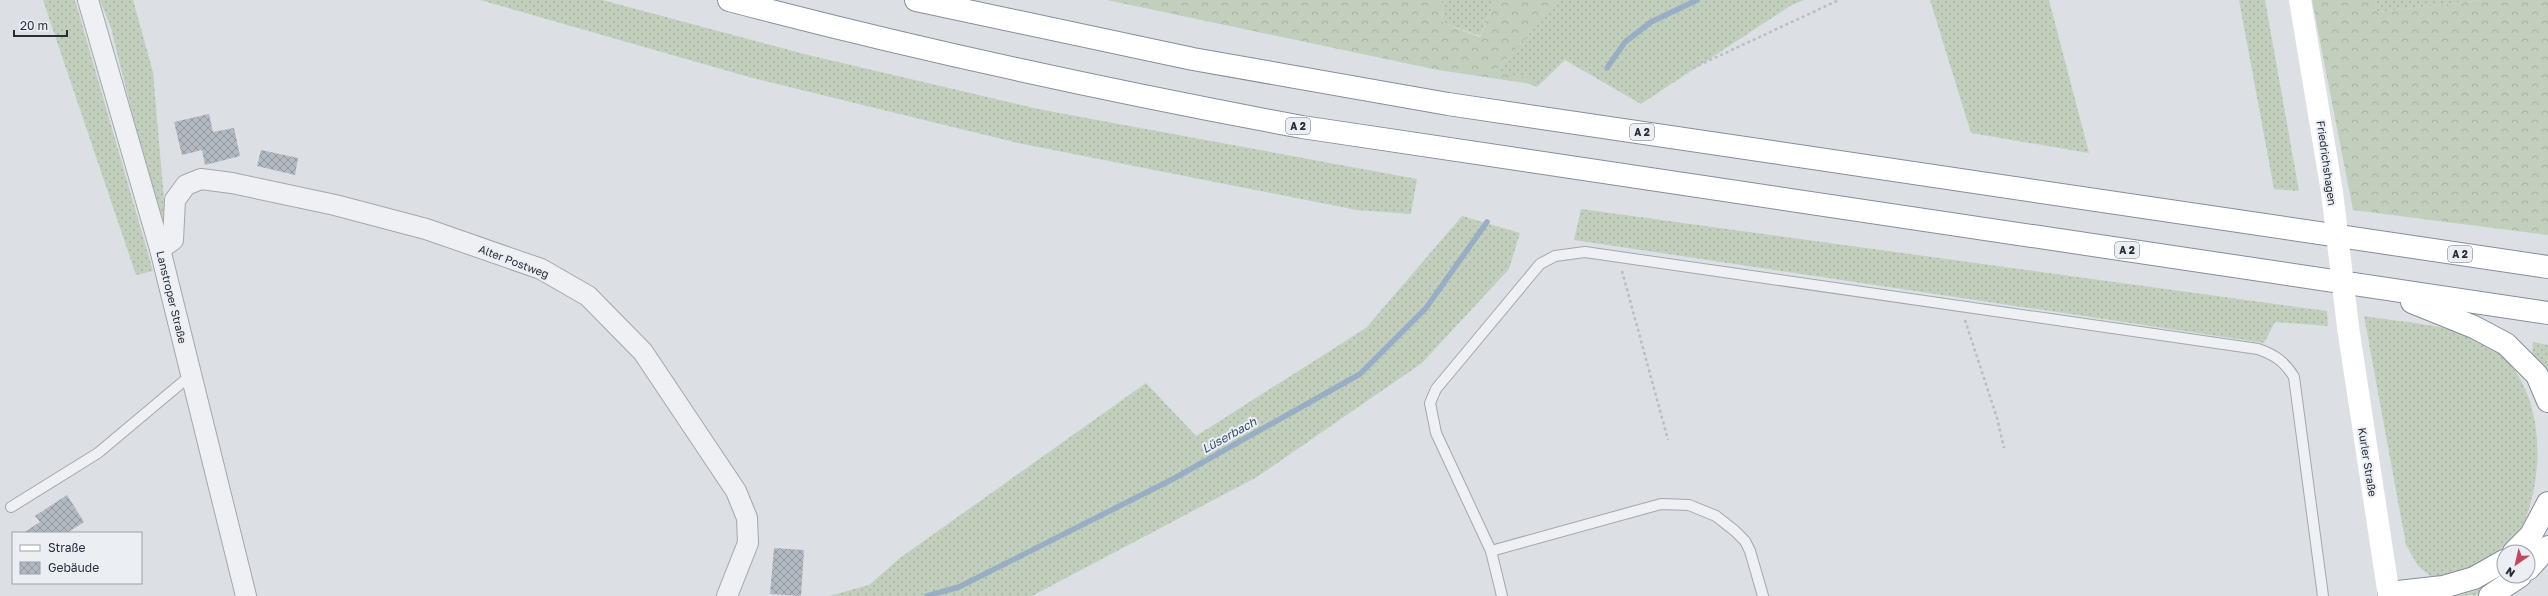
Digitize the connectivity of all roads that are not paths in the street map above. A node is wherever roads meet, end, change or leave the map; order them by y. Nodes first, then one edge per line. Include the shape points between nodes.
1 (88, 0) edge
2 (729, 0) edge
3 (916, 0) edge
4 (2300, 0) edge
5 (160, 249) junction
6 (2548, 266) edge
7 (2379, 288) junction
8 (2548, 313) edge
9 (2348, 327) joint
10 (191, 375) junction
11 (2548, 401) edge
12 (2548, 503) edge
13 (11, 507) dead end
14 (2522, 544) edge
15 (2548, 547) edge
16 (1491, 551) junction
17 (2536, 560) edge
18 (2496, 566) edge
19 (2508, 584) edge
20 (2389, 594) edge
21 (246, 596) edge
22 (727, 596) edge
23 (1502, 596) edge
24 (1763, 596) edge
25 (2323, 596) edge
26 (2490, 596) edge

1 - 5 street, Lanstroper Straße
2 - 7 main road, A 2 via 861,35 971,60 1302,127
3 - 6 main road, A 2 via 1193,59 1448,104
4 - 9 main road, Friedrichshagen, bridge via 2332,192
5 - 10 street, Lanstroper Straße
5 - 22 street, Alter Postweg via 173,240 175,200 186,185 201,179 335,205 426,229 541,269 588,296 643,352 736,491 747,518 748,543
7 - 8 main road, A 2
7 - 11 main road via 2474,327 2506,344 2537,375
9 - 20 main road, Kurler Straße
10 - 13 lane via 98,453
10 - 21 street, Lanstroper Straße
12 - 14 main road via 2531,535
15 - 17 main road
16 - 23 lane
16 - 24 lane via 1661,504 1689,505 1716,516 1746,541
16 - 25 lane via 1436,433 1430,403 1436,389 1540,264 1555,256 1585,252 2258,349 2275,355 2285,363 2294,377
18 - 20 main road via 2474,578 2443,587
19 - 26 main road

